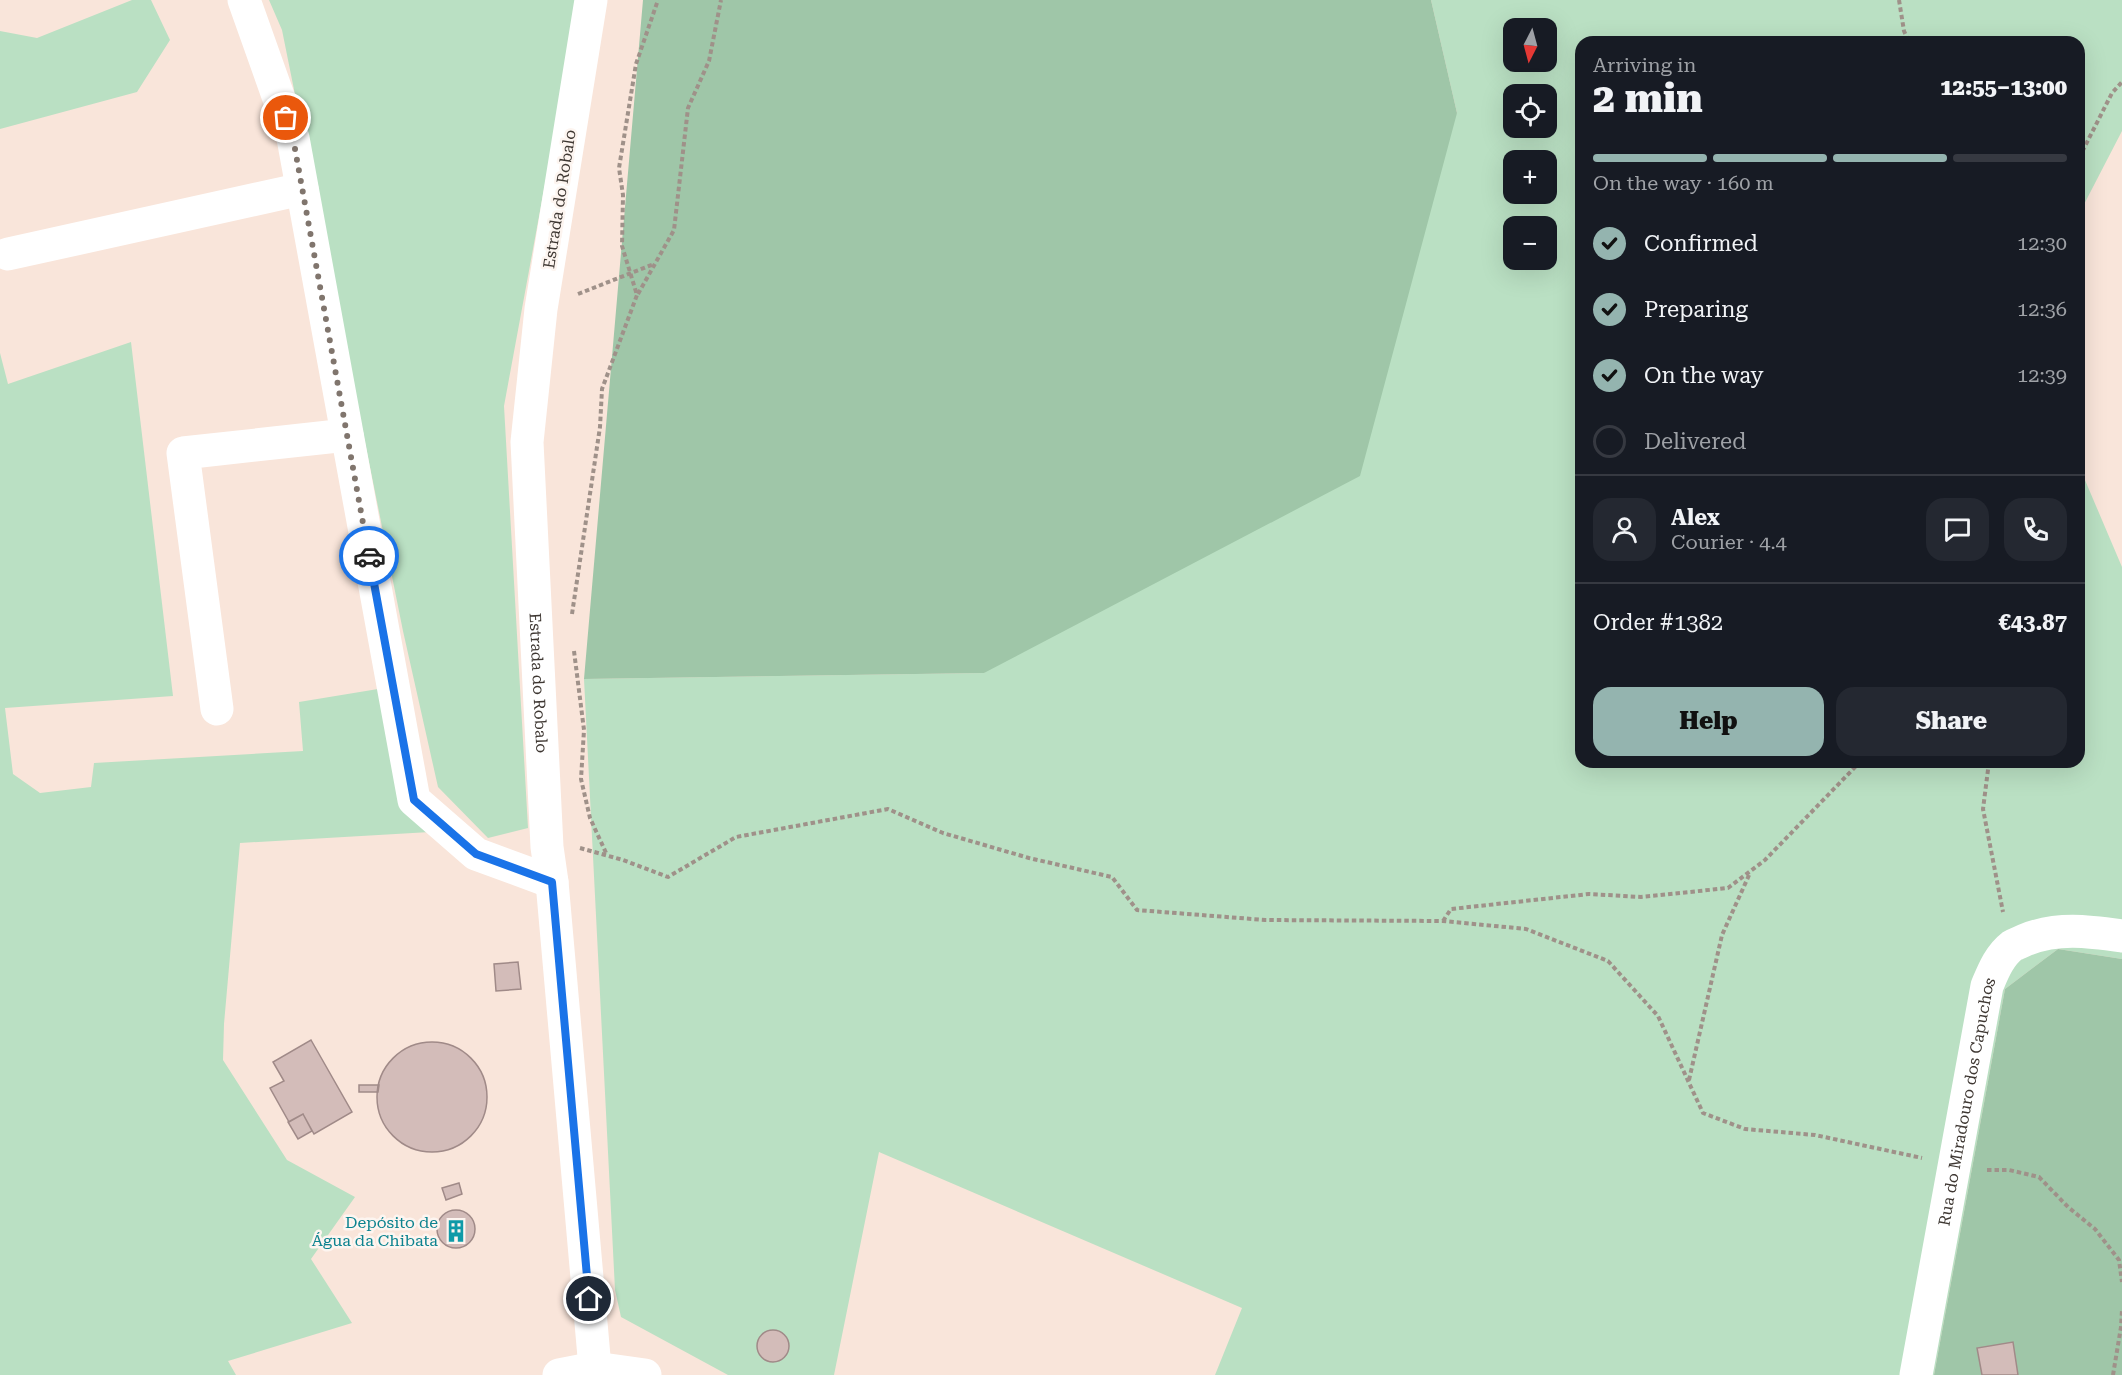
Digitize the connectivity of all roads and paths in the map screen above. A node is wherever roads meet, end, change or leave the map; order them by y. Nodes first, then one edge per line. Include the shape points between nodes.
1 (244, 0) edge
2 (591, 0) edge
3 (658, 0) edge
4 (721, 0) edge
5 (1899, 0) edge
6 (1906, 36) edge
7 (2122, 82) edge
8 (2085, 146) edge
9 (302, 189) junction
10 (8, 254) dead end
11 (655, 264) junction
12 (631, 273) junction
13 (637, 294) junction
14 (541, 309) junction
15 (347, 435) junction
16 (572, 616) dead end
17 (574, 649) dead end
18 (217, 709) dead end
19 (1854, 768) edge
20 (1988, 768) edge
21 (547, 847) junction
22 (607, 855) junction
23 (1750, 871) junction
24 (552, 882) junction
25 (1443, 921) junction
26 (2122, 936) edge
27 (2012, 946) junction
28 (1689, 1081) junction
29 (1968, 1169) junction
30 (2122, 1282) edge
31 (2122, 1310) edge
32 (596, 1368) junction
33 (559, 1375) edge
34 (645, 1375) edge
35 (1916, 1375) edge
36 (2113, 1375) edge

1 - 9 street via 293,138
2 - 14 street, Estrada do Robalo
3 - 12 path via 636,64 619,168 622,246
4 - 11 path via 708,61 688,108 674,230
5 - 6 path
7 - 8 path via 2112,93
9 - 10 street
9 - 15 street
11 - 12 path
11 - 13 path
12 - 13 path
12 - 14 path
13 - 16 path via 602,389
14 - 21 street, Estrada do Robalo via 526,442
15 - 18 street via 183,453
15 - 24 street via 414,800 476,854
17 - 22 path via 584,730 582,779 591,818
19 - 23 path
20 - 27 path via 1983,809
21 - 22 path via 584,848
21 - 24 street, Estrada do Robalo
22 - 25 path via 668,877 736,837 888,809 943,833 1112,877 1137,910 1266,920
23 - 25 path via 1728,888 1641,897 1589,894 1450,909
23 - 28 path via 1722,935
24 - 32 street, Estrada do Robalo
25 - 28 path via 1526,929 1608,961 1658,1016
26 - 27 street via 2057,930
27 - 29 street, Rua do Miradouro dos Capuchos via 1997,963 1987,986
28 - 29 path via 1703,1113 1745,1129 1815,1135
29 - 30 path via 2009,1170 2039,1177 2094,1229 2119,1260
29 - 35 street, Rua do Miradouro dos Capuchos
31 - 36 path
32 - 33 street
32 - 34 street

